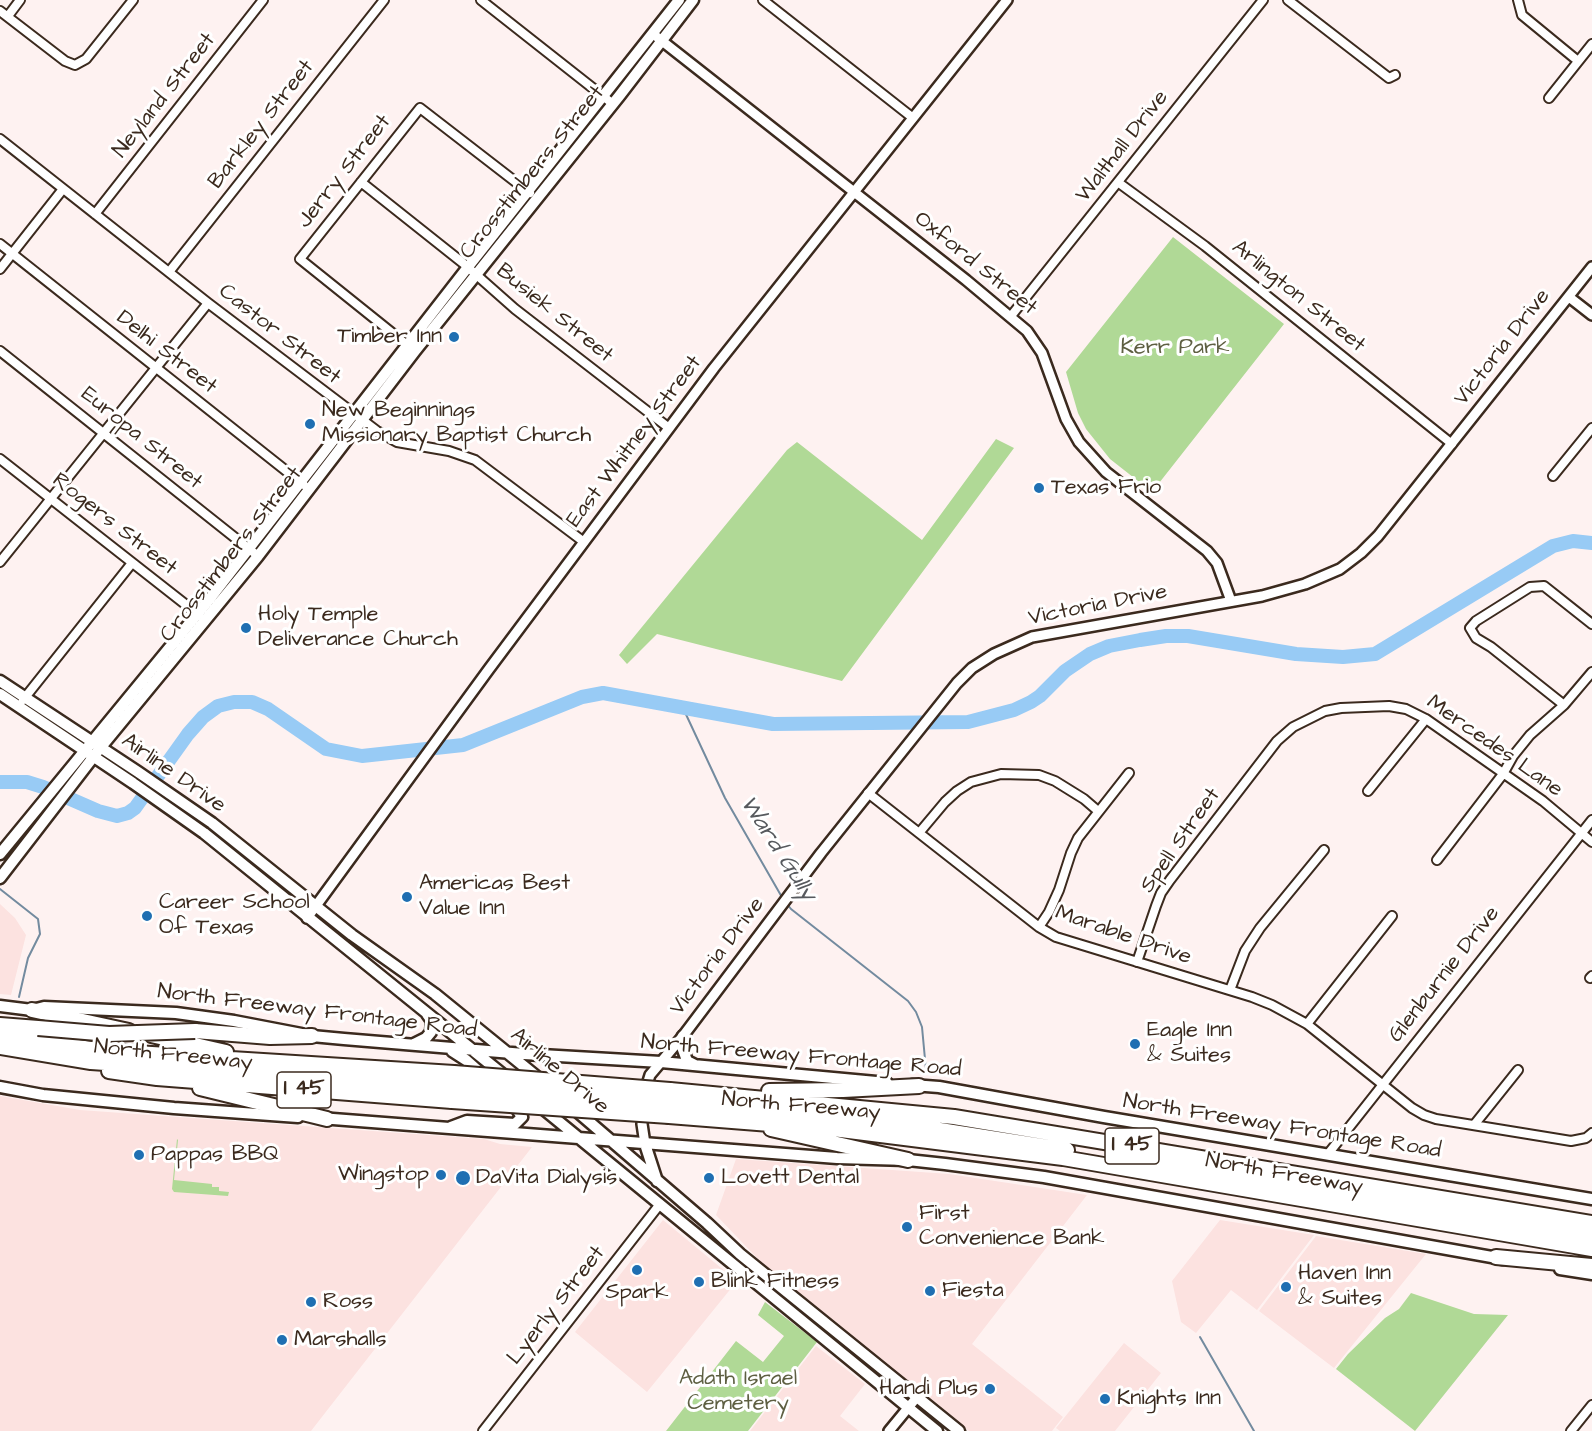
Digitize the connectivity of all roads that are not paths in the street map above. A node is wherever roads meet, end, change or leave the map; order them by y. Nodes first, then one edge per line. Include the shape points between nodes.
1 (20, 0) edge
2 (133, 0) edge
3 (264, 0) edge
4 (384, 0) edge
5 (481, 0) edge
6 (679, 0) edge
7 (693, 0) edge
8 (763, 0) edge
9 (1007, 0) edge
10 (1263, 0) edge
11 (1288, 0) edge
12 (1518, 0) edge
13 (0, 11) edge
14 (8, 16) junction
15 (658, 37) junction
16 (1592, 44) edge
17 (1578, 61) junction
18 (1395, 75) dead end
19 (1549, 98) dead end
20 (609, 100) junction
21 (913, 118) junction
22 (0, 139) edge
23 (361, 182) junction
24 (1119, 183) junction
25 (63, 189) junction
26 (854, 192) junction
27 (532, 194) junction
28 (95, 214) junction
29 (0, 244) edge
30 (12, 254) junction
31 (468, 267) junction
32 (1592, 267) edge
33 (0, 269) edge
34 (169, 272) junction
35 (477, 274) junction
36 (1569, 297) junction
37 (208, 303) junction
38 (1592, 315) edge
39 (1011, 316) junction
40 (411, 348) junction
41 (0, 351) edge
42 (156, 369) junction
43 (357, 417) junction
44 (669, 428) junction
45 (1592, 428) edge
46 (105, 433) junction
47 (1452, 444) junction
48 (0, 459) edge
49 (1553, 477) dead end
50 (305, 486) junction
51 (52, 499) junction
52 (584, 542) junction
53 (248, 548) junction
54 (258, 556) junction
55 (0, 562) edge
56 (132, 563) junction
57 (1231, 601) junction
58 (201, 617) junction
59 (1592, 624) edge
60 (155, 664) junction
61 (165, 671) junction
62 (1592, 672) edge
63 (0, 681) edge
64 (0, 694) edge
65 (22, 701) junction
66 (1564, 705) junction
67 (1426, 718) junction
68 (96, 744) junction
69 (1273, 746) joint
70 (84, 750) junction
71 (94, 757) junction
72 (1129, 773) dead end
73 (1503, 774) junction
74 (1368, 791) dead end
75 (868, 793) junction
76 (1098, 811) junction
77 (1592, 820) edge
78 (212, 823) junction
79 (17, 833) junction
80 (204, 833) junction
81 (919, 833) junction
82 (1581, 833) junction
83 (28, 842) junction
84 (1592, 842) edge
85 (1324, 850) dead end
86 (0, 854) edge
87 (1437, 860) dead end
88 (2, 876) edge
89 (315, 905) junction
90 (1392, 916) dead end
91 (307, 918) junction
92 (1039, 927) junction
93 (368, 946) junction
94 (358, 958) junction
95 (1137, 963) junction
96 (1230, 990) junction
97 (0, 1006) edge
98 (33, 1010) junction
99 (425, 1012) junction
100 (1307, 1024) junction
101 (0, 1025) edge
102 (0, 1035) edge
103 (312, 1036) junction
104 (682, 1036) junction
105 (411, 1045) junction
106 (0, 1047) edge
107 (447, 1048) junction
108 (474, 1051) junction
109 (509, 1053) junction
110 (0, 1056) edge
111 (260, 1061) junction
112 (661, 1062) junction
113 (695, 1066) junction
114 (1518, 1070) dead end
115 (157, 1078) junction
116 (453, 1080) junction
117 (1382, 1084) junction
118 (919, 1086) junction
119 (0, 1087) edge
120 (702, 1092) junction
121 (670, 1103) junction
122 (327, 1119) junction
123 (752, 1122) junction
124 (1474, 1125) junction
125 (448, 1128) junction
126 (1592, 1133) edge
127 (578, 1138) junction
128 (611, 1141) junction
129 (645, 1144) junction
130 (665, 1145) junction
131 (1328, 1154) junction
132 (908, 1160) junction
133 (653, 1169) junction
134 (657, 1182) junction
135 (1592, 1199) edge
136 (660, 1204) junction
137 (693, 1212) junction
138 (1592, 1223) edge
139 (1592, 1236) edge
140 (1592, 1249) edge
141 (1496, 1257) junction
142 (751, 1263) junction
143 (1592, 1266) edge
144 (744, 1272) junction
145 (1592, 1274) edge
146 (837, 1332) junction
147 (828, 1342) junction
148 (917, 1397) junction
149 (1592, 1405) edge
150 (908, 1408) junction
151 (483, 1431) edge
152 (889, 1431) edge
153 (937, 1431) edge
154 (959, 1431) edge
155 (1571, 1431) edge

1 - 14 street
2 - 14 street via 86,59 75,65
3 - 28 street, Neyland Street
4 - 34 street, Barkley Street
5 - 20 street
6 - 15 main road, Crosstimbers Street
7 - 15 main road, Crosstimbers Street
8 - 21 street
9 - 21 street, East Whitney Street
10 - 24 street, Walthall Drive
11 - 18 street via 1389,78
12 - 17 street via 1522,15
13 - 14 street
15 - 20 main road, Crosstimbers Street
15 - 26 street, Oxford Street
16 - 17 street
17 - 19 street
20 - 27 main road, Crosstimbers Street
21 - 26 street, East Whitney Street
22 - 25 street, Castor Street
23 - 27 street, Jerry Street via 420,108
23 - 31 street, Busiek Street
23 - 40 street, Jerry Street via 300,259
24 - 39 street, Walthall Drive
24 - 47 street, Arlington Street via 1205,246
25 - 28 street, Castor Street
25 - 30 street
26 - 39 street, Oxford Street
26 - 44 street, East Whitney Street
27 - 31 main road, Crosstimbers Street
27 - 35 main road, Crosstimbers Street
28 - 34 street, Castor Street
29 - 30 street, Delhi Street
30 - 33 street
30 - 42 street, Delhi Street
31 - 35 street, Busiek Street
31 - 40 main road, Crosstimbers Street
32 - 36 street, Victoria Drive
34 - 37 street, Castor Street
35 - 40 main road, Crosstimbers Street
35 - 44 street, Busiek Street via 515,309
36 - 38 street
36 - 47 street, Victoria Drive
37 - 42 street
37 - 43 street, Castor Street
39 - 57 street, Oxford Street via 1042,353 1066,419 1079,442 1106,472 1207,551 1223,575
40 - 43 main road, Crosstimbers Street
41 - 46 street, Europa Street
42 - 46 street
42 - 50 street, Delhi Street
43 - 50 main road, Crosstimbers Street
43 - 52 street, Castor Street via 397,442 475,460
44 - 52 street, East Whitney Street
45 - 49 street
46 - 51 street
46 - 53 street, Europa Street
47 - 57 street, Victoria Drive via 1378,536 1340,569 1287,590
48 - 51 street, Rogers Street
50 - 53 main road, Crosstimbers Street
50 - 54 main road, Crosstimbers Street
51 - 55 street
51 - 56 street, Rogers Street
52 - 89 street, East Whitney Street
53 - 54 street, Europa Street
53 - 58 main road, Crosstimbers Street
54 - 58 main road, Crosstimbers Street
56 - 58 street, Rogers Street
56 - 65 street
57 - 75 street, Victoria Drive via 1032,637 994,654 972,668
58 - 60 main road, Crosstimbers Street
58 - 61 main road, Crosstimbers Street
59 - 66 street via 1544,586 1530,587 1470,628 1476,638
60 - 61 main road
60 - 68 main road, Crosstimbers Street
61 - 68 main road, Crosstimbers Street
62 - 66 street
63 - 65 main road, Airline Drive
64 - 65 main road, Airline Drive
65 - 68 main road, Airline Drive
65 - 70 main road, Airline Drive
66 - 73 street via 1530,735
67 - 69 street, Mercedes Lane via 1389,706 1341,708 1308,718
67 - 73 street, Mercedes Lane
67 - 74 street
68 - 70 main road, Crosstimbers Street
68 - 71 main road, Crosstimbers Street
68 - 78 main road, Airline Drive
69 - 95 street, Spell Street via 1161,893
70 - 71 main road, Airline Drive
70 - 79 main road, Crosstimbers Street
71 - 80 main road, Airline Drive
71 - 83 main road, Crosstimbers Street
72 - 76 street
73 - 82 street, Mercedes Lane
73 - 87 street
75 - 81 street, Marable Drive
75 - 104 street, Victoria Drive
76 - 81 street via 1055,782 1020,773 1000,774 971,782 957,791
76 - 92 street via 1078,838 1059,890
77 - 82 street, Glenburnie Drive
78 - 80 main road
78 - 89 main road, Airline Drive
79 - 83 main road
79 - 86 main road, Crosstimbers Street
80 - 91 main road, Airline Drive
81 - 92 street, Marable Drive
82 - 84 street, Mercedes Lane
82 - 117 street, Glenburnie Drive
83 - 88 main road, Crosstimbers Street
85 - 96 street via 1260,928 1245,951
89 - 91 street, East Whitney Street
89 - 93 main road, Airline Drive
90 - 100 street
91 - 94 main road, Airline Drive
92 - 95 street, Marable Drive via 1056,937
93 - 94 main road
93 - 109 main road, Airline Drive via 435,993
94 - 99 main road, Airline Drive
95 - 96 street, Marable Drive
96 - 100 street, Marable Drive via 1272,1005
97 - 98 main road, North Freeway Frontage Road
98 - 103 main road, North Freeway Frontage Road via 44,1007 176,1013
98 - 111 highway
99 - 105 main road via 432,1021 431,1032
99 - 108 main road, Airline Drive
100 - 117 street, Marable Drive
101 - 103 highway, bridge via 109,1034
102 - 111 highway, North Freeway / I 45 via 104,1051
103 - 105 main road, North Freeway Frontage Road
104 - 112 street, Victoria Drive
104 - 113 main road via 687,1061
105 - 107 main road, North Freeway Frontage Road
106 - 116 highway, North Freeway via 91,1062
107 - 108 main road, North Freeway Frontage Road
107 - 125 main road via 511,1100 522,1117 509,1125 467,1121
108 - 109 main road, North Freeway Frontage Road
108 - 127 main road, Airline Drive
109 - 112 main road, North Freeway Frontage Road
109 - 128 main road, Airline Drive
110 - 115 highway, North Freeway / I 45
111 - 116 highway, North Freeway / I 45
112 - 113 main road, North Freeway Frontage Road
112 - 129 street, Victoria Drive via 646,1084 642,1124
113 - 118 main road, North Freeway Frontage Road
114 - 124 street
115 - 121 highway, North Freeway / I 45, bridge via 452,1101
115 - 122 highway
116 - 121 highway, North Freeway, bridge
117 - 124 street, Marable Drive via 1424,1115
117 - 131 street, Glenburnie Drive
118 - 120 highway
118 - 131 main road, North Freeway Frontage Road
119 - 122 main road via 51,1096
120 - 121 highway, North Freeway / I 45
120 - 138 highway, North Freeway / I 45 via 954,1117
121 - 123 highway, North Freeway / I 45
121 - 139 highway, North Freeway via 889,1122
122 - 125 main road
123 - 132 highway via 778,1132
123 - 140 highway, North Freeway / I 45 via 1063,1158
124 - 126 street, Marable Drive via 1571,1141
125 - 127 main road
127 - 128 main road
127 - 136 main road, Airline Drive
128 - 129 main road
128 - 134 main road, Airline Drive
129 - 130 main road
129 - 133 main road
130 - 132 main road
130 - 133 main road via 654,1156
131 - 135 main road, North Freeway Frontage Road
132 - 141 main road via 1044,1177
133 - 134 main road
134 - 137 main road, Airline Drive
136 - 137 main road via 668,1201 679,1210
136 - 144 main road, Airline Drive
136 - 151 street, Lyerly Street
137 - 142 main road, Airline Drive
141 - 143 highway
141 - 145 main road
142 - 144 main road
142 - 146 main road, Airline Drive
144 - 147 main road, Airline Drive
146 - 147 main road
146 - 148 main road, Airline Drive
147 - 150 main road, Airline Drive
148 - 150 street
148 - 154 main road, Airline Drive
149 - 155 street
150 - 152 street
150 - 153 main road, Airline Drive

